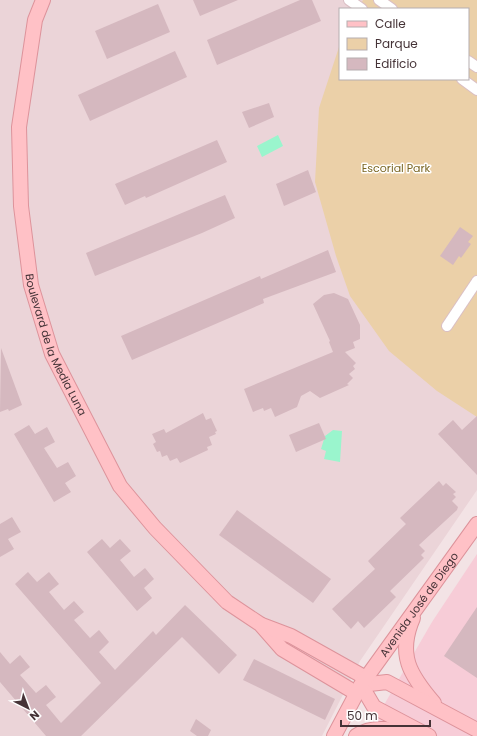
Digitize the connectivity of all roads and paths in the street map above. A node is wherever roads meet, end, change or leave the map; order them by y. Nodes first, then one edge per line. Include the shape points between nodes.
1 (43, 0) edge
2 (349, 0) edge
3 (379, 0) edge
4 (361, 8) edge
5 (391, 8) edge
6 (463, 80) edge
7 (477, 90) edge
8 (477, 281) edge
9 (447, 326) dead end
10 (477, 524) edge
11 (418, 604) junction
12 (361, 685) junction
13 (441, 711) junction
14 (477, 730) edge
15 (334, 736) edge
16 (356, 736) edge
17 (420, 736) edge
18 (429, 736) edge

1 - 12 street, Boulevard de la Media Luna via 36,20 19,127 21,206 31,286 52,354 120,486 155,528 227,602 260,624 291,636
2 - 4 street
3 - 5 street
6 - 7 street
8 - 9 street
10 - 11 street, Avenida José de Diego
11 - 12 street, Avenida José de Diego
11 - 13 street via 408,629 406,657 410,672
12 - 13 street via 387,682
12 - 15 street, Avenida José de Diego
12 - 18 street via 374,707
13 - 14 street
16 - 17 street via 377,729

